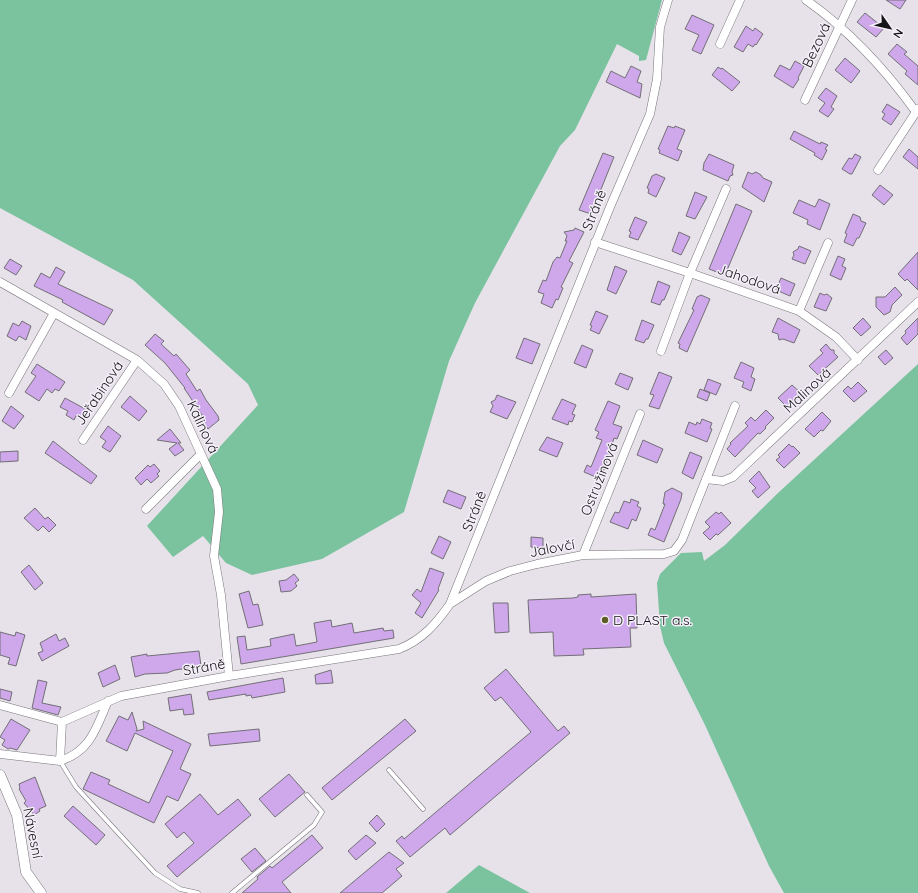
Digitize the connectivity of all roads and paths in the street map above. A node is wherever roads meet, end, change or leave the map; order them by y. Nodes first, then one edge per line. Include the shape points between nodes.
1 (668, 0) edge
2 (740, 0) edge
3 (806, 0) edge
4 (852, 0) edge
5 (840, 26) junction
6 (720, 44) dead end
7 (805, 100) dead end
8 (917, 111) edge
9 (878, 170) dead end
10 (726, 189) dead end
11 (595, 242) junction
12 (828, 243) dead end
13 (690, 273) junction
14 (0, 282) edge
15 (918, 302) edge
16 (799, 311) junction
17 (54, 314) junction
18 (660, 351) dead end
19 (137, 360) junction
20 (858, 360) junction
21 (9, 393) dead end
22 (735, 406) dead end
23 (640, 414) dead end
24 (83, 440) dead end
25 (201, 454) junction
26 (706, 479) junction
27 (146, 509) dead end
28 (582, 555) junction
29 (450, 604) junction
30 (229, 676) junction
31 (108, 701) junction
32 (0, 705) edge
33 (62, 722) junction
34 (0, 754) edge
35 (60, 761) junction
36 (389, 770) dead end
37 (0, 775) edge
38 (307, 795) dead end
39 (423, 809) dead end
40 (41, 893) edge
41 (198, 893) edge
42 (232, 893) edge

1 - 11 street, Stráně via 660,27 657,79 650,114
2 - 6 street
3 - 5 street
4 - 5 street, Bezová
5 - 7 street, Bezová
5 - 8 street via 883,70
8 - 9 street
10 - 13 street
11 - 13 street, Jahodová
11 - 29 street, Stráně
12 - 16 street
13 - 16 street, Jahodová
13 - 18 street
14 - 17 street, Kalinová
15 - 20 street, Malinová
16 - 20 street, Jahodová via 836,337
17 - 19 street, Kalinová
17 - 21 street
19 - 24 street, Jeřabinová
19 - 25 street, Kalinová via 164,384 179,406
20 - 26 street, Malinová via 733,477 723,481
22 - 26 street
23 - 28 street, Ostružinová
25 - 27 street
25 - 30 street, Kalinová via 217,489 219,512 214,556 221,595
26 - 28 street, Jalovčí via 682,540 674,551
28 - 29 street, Jalovčí via 510,571 486,581
29 - 30 street, Stráně via 434,626 421,638 399,648
30 - 31 street, Stráně
31 - 33 street, Stráně
31 - 35 street via 89,743 81,751
32 - 33 street
33 - 35 street
34 - 35 street
35 - 41 lane via 76,788 155,873 180,889
36 - 39 lane
37 - 40 street, Návesní via 17,815 26,872
38 - 42 lane via 322,812 314,824

